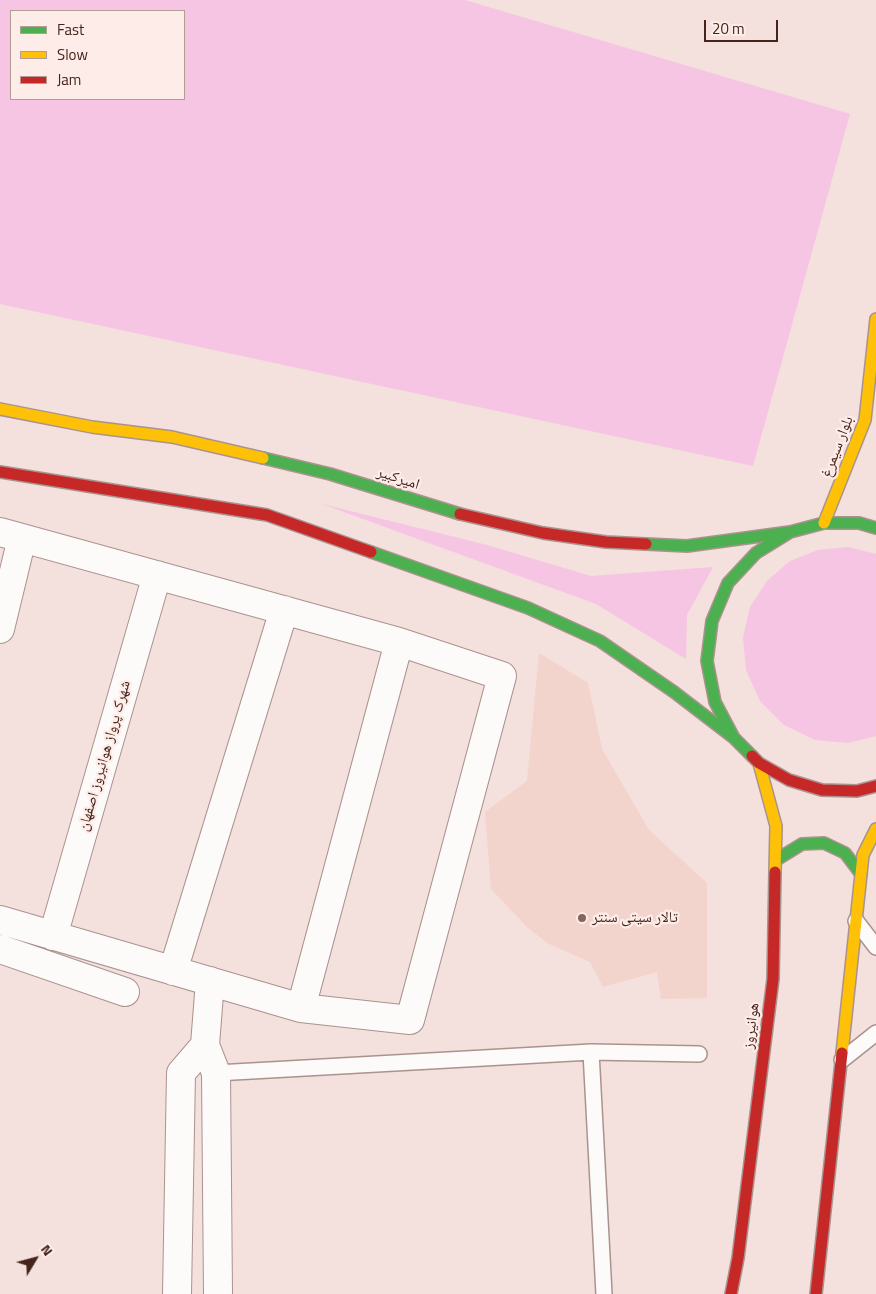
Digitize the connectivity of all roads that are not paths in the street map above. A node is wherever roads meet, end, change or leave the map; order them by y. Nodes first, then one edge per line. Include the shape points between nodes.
1 (876, 319) edge
2 (0, 409) edge
3 (0, 472) edge
4 (824, 523) junction
5 (876, 528) edge
6 (790, 532) junction
7 (11, 535) edge
8 (157, 576) junction
9 (284, 610) junction
10 (0, 629) edge
11 (399, 642) junction
12 (734, 738) junction
13 (759, 763) junction
14 (876, 786) edge
15 (876, 828) edge
16 (776, 860) junction
17 (861, 874) junction
18 (0, 920) edge
19 (856, 920) junction
20 (53, 936) junction
21 (876, 947) edge
22 (0, 949) edge
23 (173, 970) junction
24 (210, 981) junction
25 (125, 992) dead end
26 (301, 1008) junction
27 (876, 1032) edge
28 (205, 1045) junction
29 (591, 1052) junction
30 (699, 1054) dead end
31 (840, 1061) junction
32 (216, 1073) junction
33 (177, 1294) edge
34 (218, 1294) edge
35 (604, 1294) edge
36 (731, 1294) edge
37 (816, 1294) edge

1 - 4 main road, بلوار سیمرغ via 865,420
2 - 6 main road, امیرکبیر via 92,427 181,439 330,474 462,515 606,542 687,546
3 - 12 main road via 267,515 528,608 600,641
4 - 5 main road via 859,523
4 - 6 main road
6 - 12 main road via 756,553 728,584 712,621 708,669 715,702
7 - 8 street
7 - 10 street
8 - 9 street
8 - 20 street, شهرک پرواز هوانیروز اصفهان
9 - 11 street
9 - 23 street
11 - 26 street
11 - 26 street via 502,676 410,1020
12 - 13 main road
13 - 14 main road via 788,780 822,790 857,791
13 - 16 main road, هوانیروز via 776,826
15 - 17 main road via 863,855
16 - 17 main road via 802,844 824,843 846,853
16 - 36 main road, هوانیروز via 773,979
17 - 19 main road
18 - 20 street
19 - 21 lane
19 - 31 main road
20 - 23 street
22 - 25 street
23 - 24 street
24 - 26 street
24 - 28 street
27 - 31 lane
28 - 32 street
28 - 33 street via 181,1073
29 - 30 lane
29 - 32 lane
29 - 35 lane
31 - 37 main road
32 - 34 street

